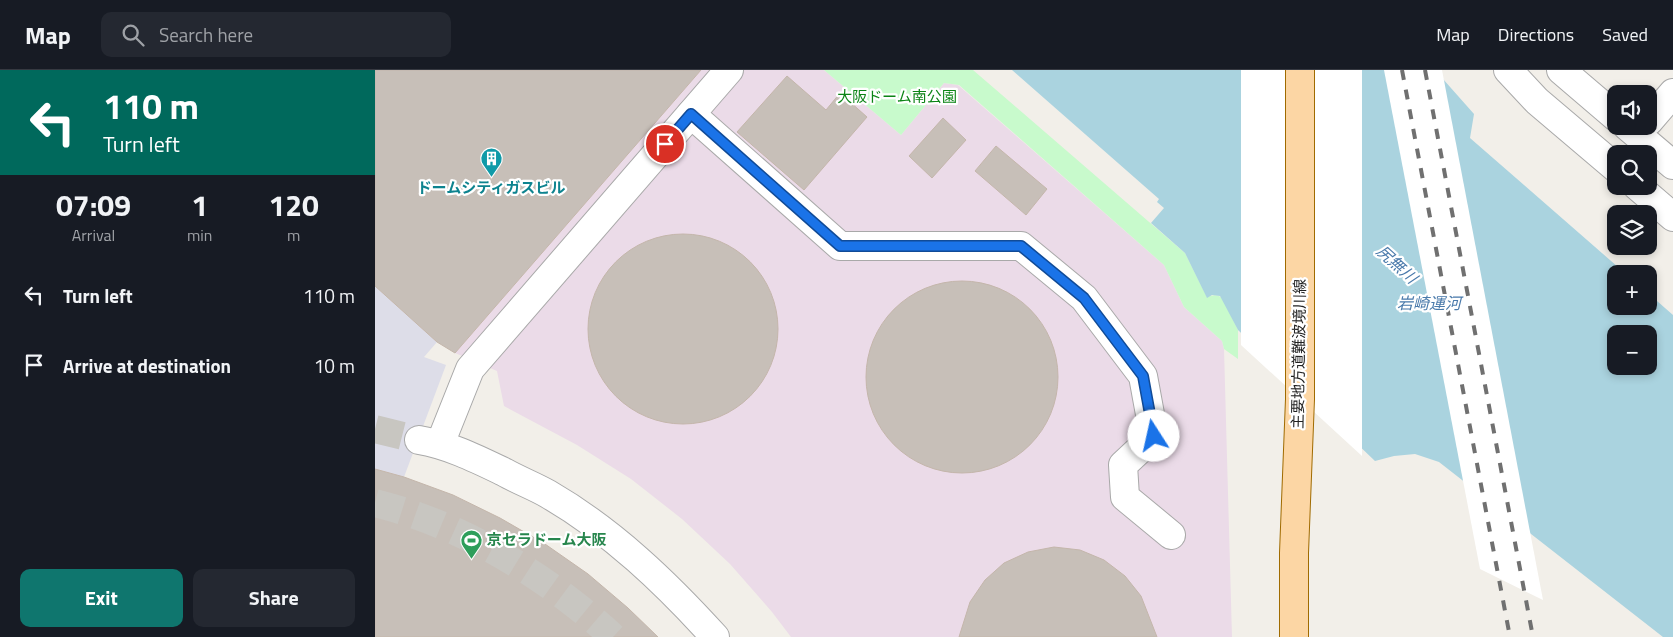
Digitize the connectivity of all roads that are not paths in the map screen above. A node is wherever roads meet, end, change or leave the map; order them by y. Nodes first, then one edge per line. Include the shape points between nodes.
1 (729, 70) edge
2 (1300, 70) edge
3 (1507, 70) edge
4 (1561, 70) edge
5 (1673, 93) edge
6 (1607, 109) edge
7 (1657, 109) edge
8 (691, 114) junction
9 (1646, 135) edge
10 (1607, 160) edge
11 (1673, 165) edge
12 (1647, 195) edge
13 (1673, 217) edge
14 (1171, 535) dead end
15 (715, 637) edge
16 (1294, 637) edge

1 - 8 street
2 - 16 main road, 主要地方道難波境川線 via 1300,400
3 - 10 street
4 - 6 street
5 - 7 street
8 - 14 street via 840,246 1021,246 1084,298 1143,376 1154,436 1123,465 1125,497
8 - 15 street via 470,369 429,442 495,468 548,495 596,526 642,562
9 - 11 street
12 - 13 street

